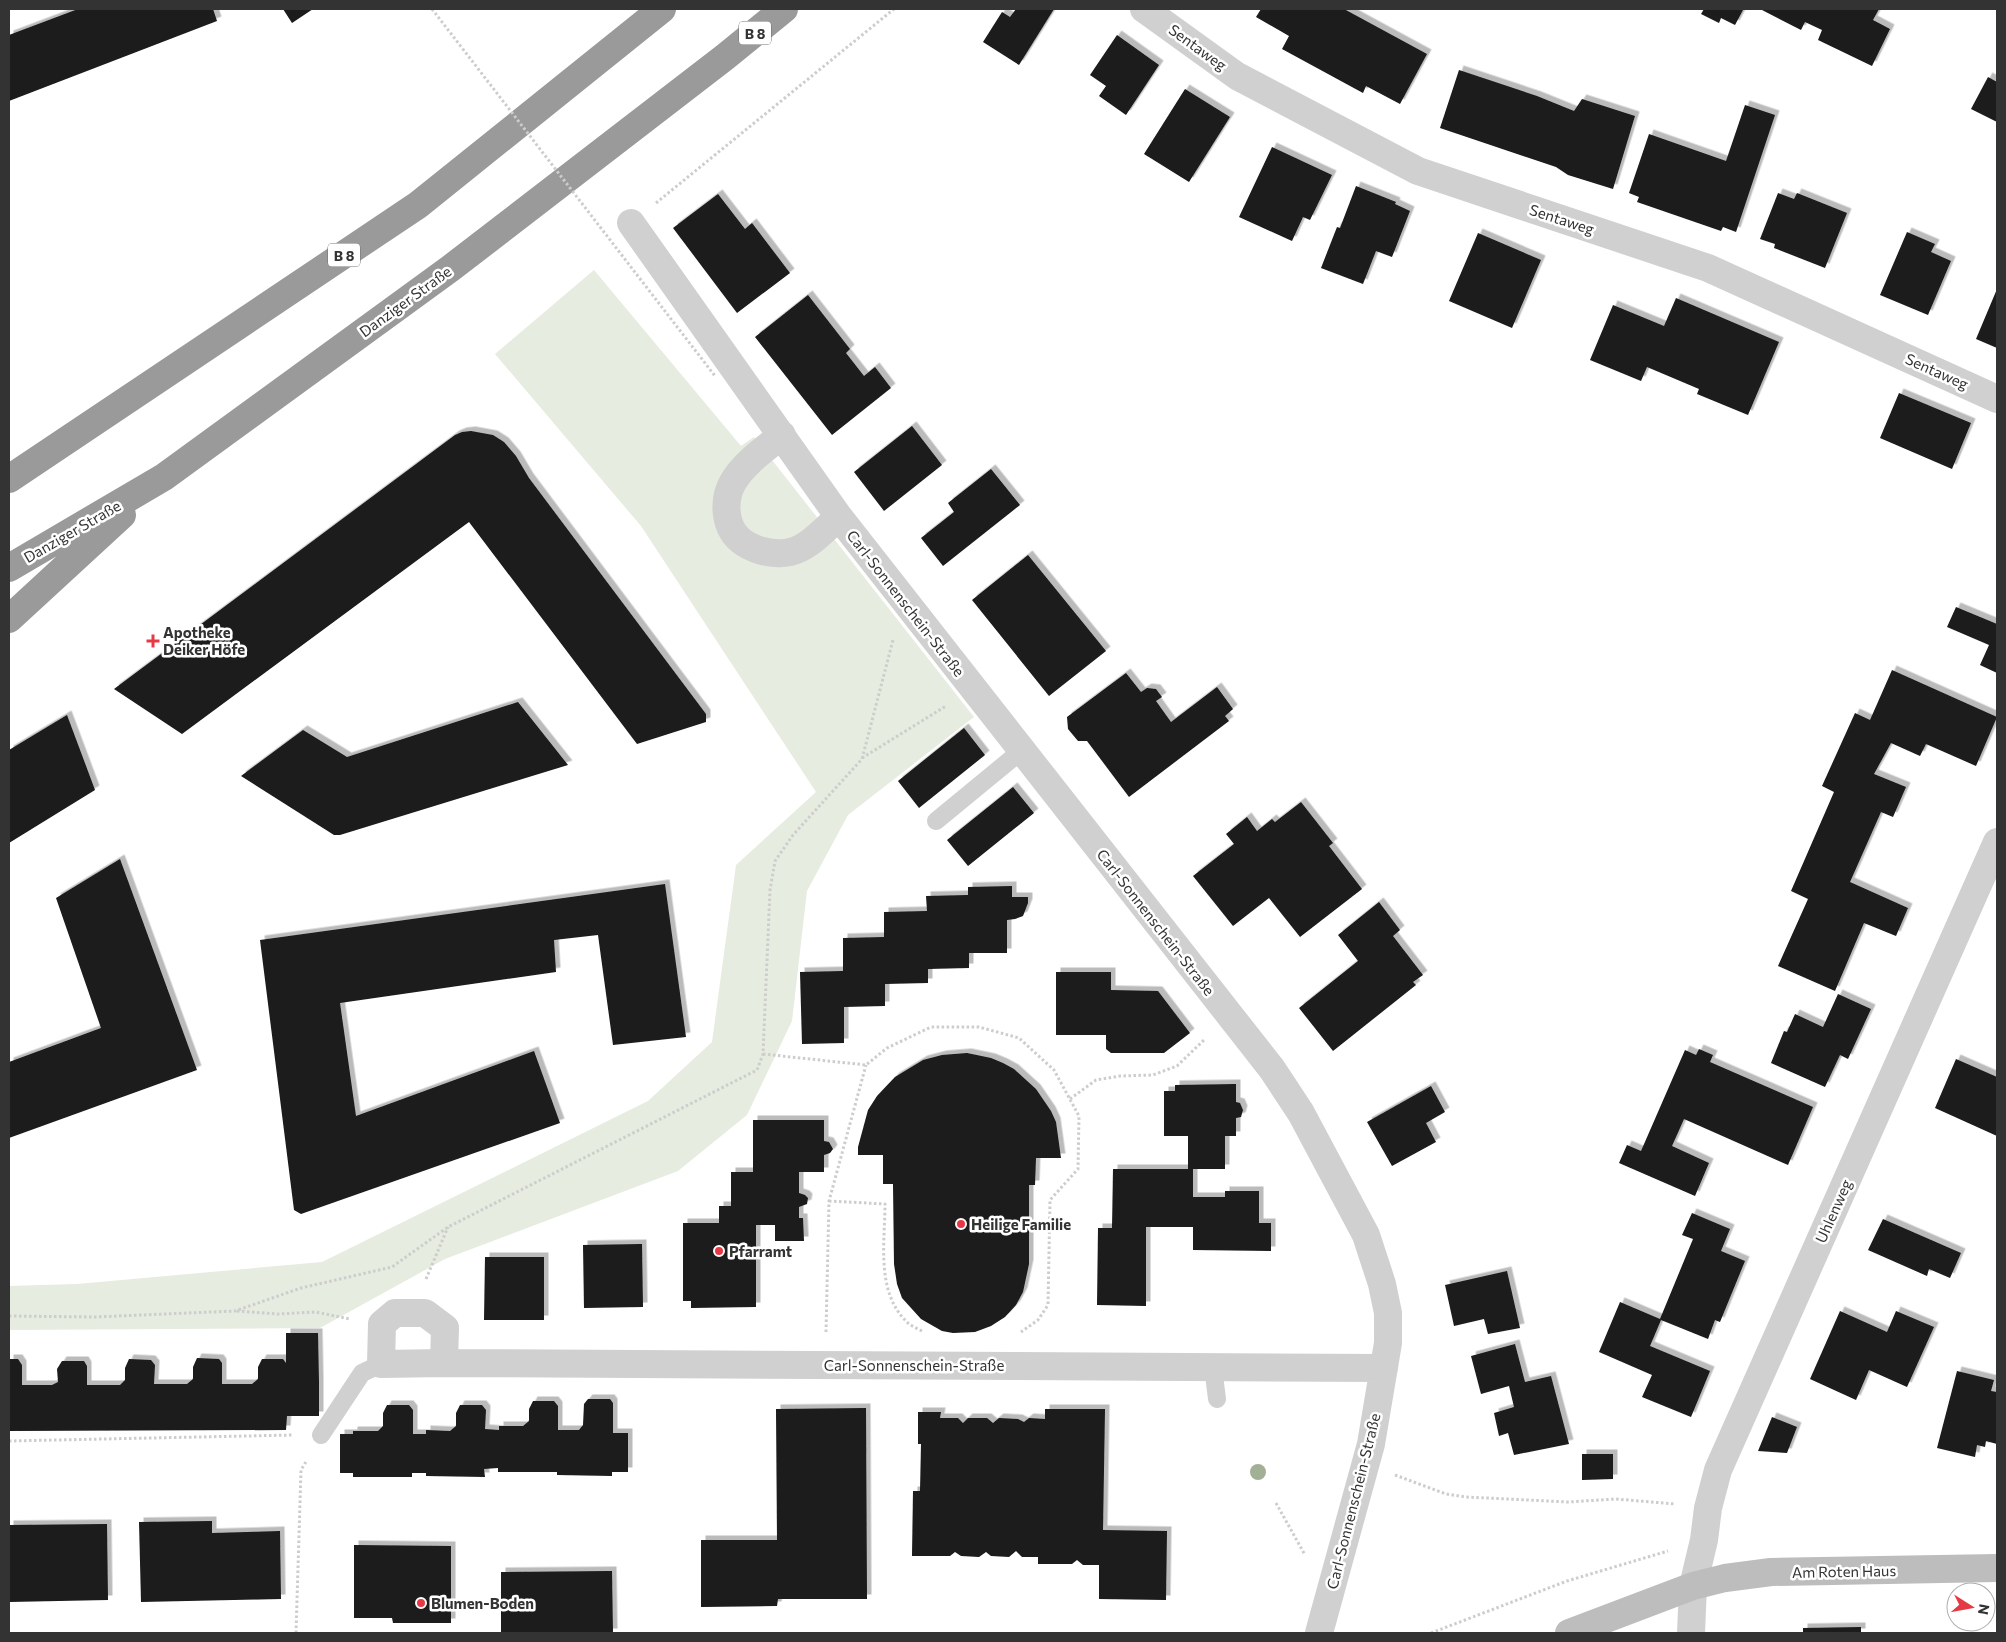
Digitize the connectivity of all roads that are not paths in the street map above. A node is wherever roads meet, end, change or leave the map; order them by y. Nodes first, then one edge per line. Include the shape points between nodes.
1 (662, 9) edge
2 (784, 9) edge
3 (1144, 9) edge
4 (631, 223) road end
5 (1997, 398) edge
6 (782, 435) junction
7 (164, 477) junction
8 (9, 478) edge
9 (839, 517) junction
10 (9, 568) edge
11 (9, 618) edge
12 (1021, 751) junction
13 (936, 822) dead end
14 (1997, 842) edge
15 (444, 1363) junction
16 (381, 1364) junction
17 (1213, 1367) junction
18 (1384, 1368) junction
19 (1217, 1399) dead end
20 (321, 1435) road end
21 (1997, 1568) edge
22 (1693, 1586) junction
23 (1319, 1633) edge
24 (1569, 1633) edge
25 (1691, 1633) edge

1 - 8 highway, B 8 via 418,205
2 - 7 highway, Danziger Straße / B 8 via 451,268
3 - 5 street, Sentaweg via 1237,76 1418,171 1708,268
4 - 6 street, Carl-Sonnenschein-Straße
6 - 9 street, Carl-Sonnenschein-Straße
6 - 9 street, Carl-Sonnenschein-Straße via 742,469 732,484 726,502 728,521 739,539 772,553 789,552 804,546
7 - 10 highway, Danziger Straße / B 8
7 - 11 highway
9 - 12 street, Carl-Sonnenschein-Straße
12 - 13 lane
12 - 18 street, Carl-Sonnenschein-Straße via 1272,1069 1301,1113 1366,1235 1382,1284 1388,1314
14 - 22 street, Uhlenweg via 1718,1470
15 - 16 street, Carl-Sonnenschein-Straße
15 - 16 street via 445,1328 425,1314 395,1313 382,1324
15 - 17 street, Carl-Sonnenschein-Straße
16 - 20 lane via 362,1373
17 - 18 street, Carl-Sonnenschein-Straße
17 - 19 lane
18 - 23 street, Carl-Sonnenschein-Straße via 1366,1463
21 - 22 street, Am Roten Haus via 1771,1572
22 - 24 street, Am Roten Haus
22 - 25 street, Uhlenweg

